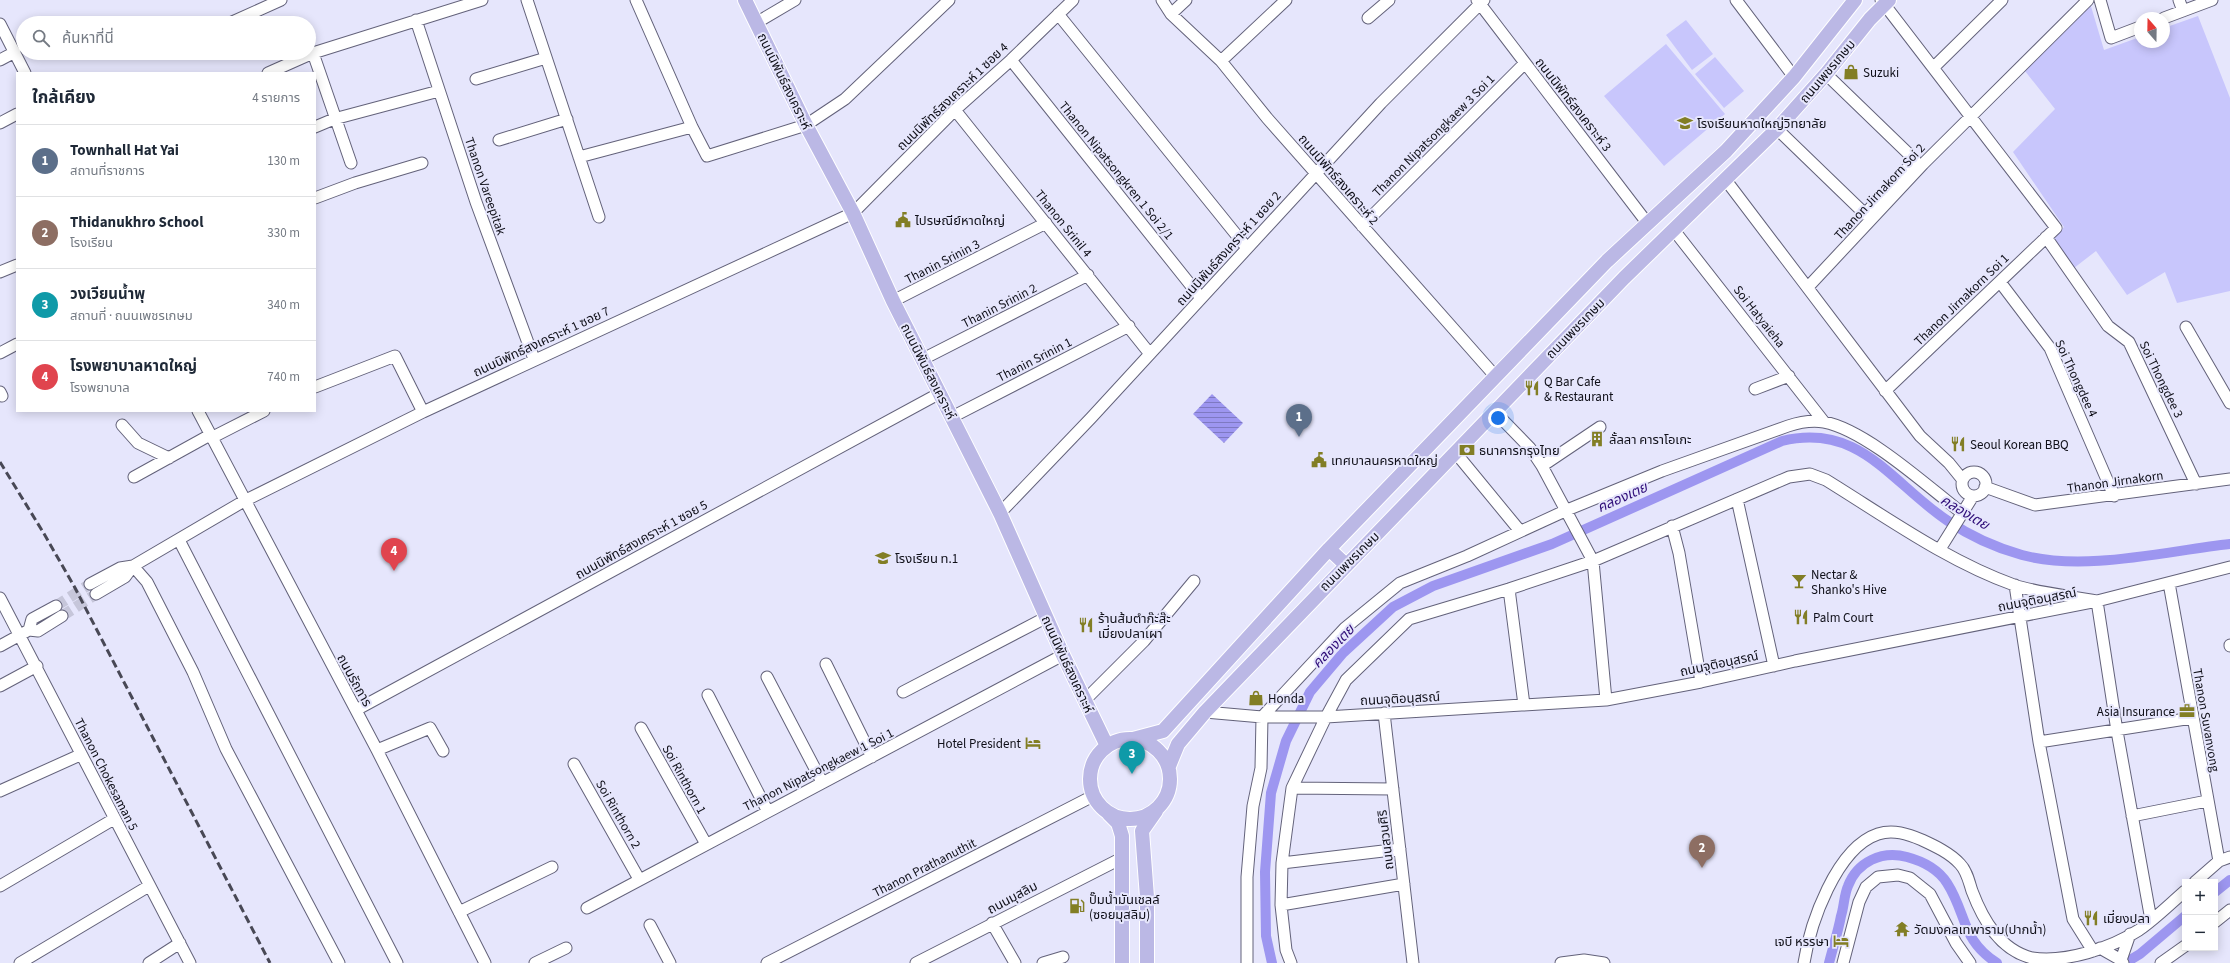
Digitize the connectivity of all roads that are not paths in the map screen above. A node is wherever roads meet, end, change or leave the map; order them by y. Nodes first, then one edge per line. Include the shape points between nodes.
1 (281, 0) edge
2 (482, 0) edge
3 (526, 0) edge
4 (636, 0) edge
5 (744, 0) edge
6 (795, 0) edge
7 (949, 0) edge
8 (1072, 0) edge
9 (1162, 0) edge
10 (1186, 0) edge
11 (1286, 0) edge
12 (1389, 0) edge
13 (1736, 0) edge
14 (1855, 0) edge
15 (2002, 0) edge
16 (2088, 0) edge
17 (2100, 0) edge
18 (2179, 0) edge
19 (2212, 0) edge
20 (1885, 1) edge
21 (1480, 2) edge
22 (2183, 11) junction
23 (1058, 14) junction
24 (1171, 14) junction
25 (246, 16) edge
26 (2170, 16) edge
27 (1368, 18) dead end
28 (416, 20) junction
29 (756, 23) junction
30 (0, 24) edge
31 (2134, 29) edge
32 (15, 52) joint
33 (316, 52) edge
34 (546, 58) junction
35 (0, 60) edge
36 (19, 60) edge
37 (297, 60) edge
38 (315, 60) edge
39 (1011, 60) junction
40 (1222, 61) junction
41 (1525, 63) junction
42 (1934, 67) junction
43 (25, 72) edge
44 (270, 72) edge
45 (1826, 74) junction
46 (1794, 77) junction
47 (476, 79) dead end
48 (439, 91) junction
49 (955, 110) junction
50 (16, 115) edge
51 (1972, 117) junction
52 (334, 119) junction
53 (567, 119) junction
54 (0, 123) edge
55 (806, 125) junction
56 (316, 127) edge
57 (692, 127) junction
58 (1777, 129) junction
59 (499, 140) dead end
60 (579, 158) junction
61 (352, 163) dead end
62 (422, 163) dead end
63 (1316, 173) junction
64 (1725, 179) junction
65 (316, 198) edge
66 (853, 214) junction
67 (599, 217) dead end
68 (1046, 223) junction
69 (1648, 224) junction
70 (1362, 226) junction
71 (1673, 228) junction
72 (2046, 237) junction
73 (1246, 248) junction
74 (1607, 261) junction
75 (16, 264) edge
76 (0, 272) edge
77 (1088, 275) junction
78 (1624, 278) junction
79 (2000, 282) junction
80 (1808, 287) junction
81 (1201, 298) junction
82 (893, 301) junction
83 (1129, 326) junction
84 (2186, 327) dead end
85 (16, 345) edge
86 (0, 353) edge
87 (1150, 354) junction
88 (534, 359) junction
89 (923, 359) junction
90 (1789, 376) junction
91 (1496, 377) junction
92 (316, 387) edge
93 (1755, 390) dead end
94 (1885, 391) junction
95 (940, 393) junction
96 (2230, 403) edge
97 (1494, 410) junction
98 (198, 412) edge
99 (262, 412) edge
100 (423, 412) junction
101 (952, 417) junction
102 (1824, 422) junction
103 (122, 425) dead end
104 (1600, 427) dead end
105 (210, 437) junction
106 (1455, 452) junction
107 (169, 458) junction
108 (1542, 466) junction
109 (134, 477) dead end
110 (2230, 479) edge
111 (1985, 483) junction
112 (2196, 484) junction
113 (1968, 485) junction
114 (2114, 496) junction
115 (1737, 499) junction
116 (244, 501) junction
117 (1566, 510) junction
118 (1000, 513) junction
119 (1962, 513) junction
120 (1672, 526) junction
121 (1520, 531) junction
122 (178, 540) junction
123 (1942, 546) junction
124 (1329, 549) junction
125 (1593, 561) junction
126 (1346, 565) junction
127 (133, 566) junction
128 (2230, 567) edge
129 (1194, 581) dead end
130 (2169, 583) junction
131 (90, 584) tunnel mouth
132 (2015, 585) junction
133 (1509, 589) junction
134 (96, 594) tunnel mouth
135 (0, 598) edge
136 (2097, 601) junction
137 (56, 606) tunnel mouth
138 (62, 616) tunnel mouth
139 (1047, 617) junction
140 (2019, 617) junction
141 (25, 633) junction
142 (0, 646) edge
143 (1063, 655) junction
144 (826, 664) dead end
145 (37, 666) junction
146 (1774, 666) junction
147 (767, 677) dead end
148 (1701, 682) junction
149 (0, 686) edge
150 (903, 692) dead end
151 (708, 695) dead end
152 (1086, 700) junction
153 (1606, 700) junction
154 (1524, 705) junction
155 (356, 710) junction
156 (1205, 712) junction
157 (1384, 713) junction
158 (1262, 717) junction
159 (1326, 717) junction
160 (2192, 718) junction
161 (640, 728) dead end
162 (2117, 731) junction
163 (1133, 738) junction
164 (2040, 742) junction
165 (1107, 746) junction
166 (377, 750) junction
167 (443, 751) dead end
168 (80, 755) junction
169 (872, 757) junction
170 (574, 764) dead end
171 (1169, 766) junction
172 (822, 782) junction
173 (1292, 788) junction
174 (1393, 789) junction
175 (0, 791) edge
176 (1093, 796) junction
177 (2207, 801) junction
178 (1159, 808) junction
179 (767, 810) junction
180 (1107, 812) junction
181 (2132, 816) junction
182 (114, 819) junction
183 (706, 844) junction
184 (1400, 850) junction
185 (2230, 857) edge
186 (1122, 858) junction
187 (2219, 861) junction
188 (1282, 863) junction
189 (552, 867) dead end
190 (639, 879) junction
191 (2198, 879) edge
192 (1404, 884) junction
193 (0, 886) edge
194 (149, 886) junction
195 (2182, 894) edge
196 (1281, 905) junction
197 (587, 908) dead end
198 (2230, 910) edge
199 (459, 912) junction
200 (2151, 920) junction
201 (2218, 920) edge
202 (992, 923) junction
203 (650, 925) dead end
204 (2130, 934) junction
205 (180, 943) junction
206 (566, 948) dead end
207 (2182, 948) edge
208 (2096, 949) junction
209 (1064, 957) dead end
210 (2122, 961) edge
211 (20, 963) edge
212 (149, 963) edge
213 (190, 963) edge
214 (339, 963) edge
215 (397, 963) edge
216 (485, 963) edge
217 (535, 963) edge
218 (670, 963) edge
219 (767, 963) edge
220 (916, 963) edge
221 (1015, 963) edge
222 (1043, 963) edge
223 (1122, 963) edge
224 (1147, 963) edge
225 (1247, 963) edge
226 (1291, 963) edge
227 (1413, 963) edge
228 (1561, 963) edge
229 (1604, 963) edge
230 (1804, 963) edge
231 (1843, 963) edge
232 (1970, 963) edge
233 (2161, 963) edge

1 - 25 street
2 - 28 street
3 - 34 street
4 - 57 street
5 - 29 main road, ถนนนิพันธ์สงเคราะห์
6 - 29 street
7 - 55 street via 845,99
8 - 23 street, ถนนนิพัทธ์สงเคราะห์ 1 ซอย 4
9 - 24 street, ถนนนิพัทธ์สงเคราะห์ 2
10 - 24 street
11 - 40 street
12 - 27 street
13 - 46 street
14 - 46 main road, ถนนเพชรเกษม
15 - 42 street
16 - 51 street, Thanon Jirnakorn Soi 2
17 - 31 street via 2111,38
18 - 22 street
19 - 22 street
20 - 42 street
20 - 45 main road, ถนนเพชรเกษม
21 - 41 street, ถนนนิพัทธ์สงเคราะห์ 3
21 - 63 street, ถนนนิพันธ์สงเคราะห์ 1 ซอย 2
22 - 26 street
23 - 39 street, ถนนนิพัทธ์สงเคราะห์ 1 ซอย 4
23 - 73 street
24 - 40 street, ถนนนิพัทธ์สงเคราะห์ 2
28 - 33 street
28 - 48 street, Thanon Vareepitak
29 - 55 main road, ถนนนิพันธ์สงเคราะห์
30 - 32 street
32 - 35 street
34 - 47 street
34 - 53 street
36 - 43 street
37 - 44 street
38 - 52 street
39 - 49 street, ถนนนิพัทธ์สงเคราะห์ 1 ซอย 4
39 - 81 street, Thanon Nipatsongkren 1 Soi 2/1
40 - 63 street, ถนนนิพัทธ์สงเคราะห์ 2 via 1267,118
41 - 69 street, ถนนนิพัทธ์สงเคราะห์ 3
41 - 70 street, Thanon Nipatsongkaew 3 Soi 1
42 - 51 street
45 - 58 main road, ถนนเพชรเกษม
45 - 58 street via 1915,160 1865,214
46 - 69 main road, ถนนเพชรเกษม via 1726,151
48 - 52 street
48 - 88 street, Thanon Vareepitak via 476,202
49 - 66 street, ถนนนิพัทธ์สงเคราะห์ 1 ซอย 4
49 - 68 street, Thanon Srinil 4
50 - 54 street
51 - 72 street, Thanon Jirnakorn Soi 1 via 2056,228
51 - 80 street, Thanon Jirnakorn Soi 2 via 1923,164
52 - 56 street
52 - 61 street
53 - 59 street
53 - 60 street
55 - 57 street via 707,156
55 - 66 main road, ถนนนิพันธ์สงเคราะห์
57 - 60 street
58 - 64 main road, ถนนเพชรเกษม
60 - 67 street
62 - 65 street
63 - 70 street, ถนนนิพัทธ์สงเคราะห์ 2
63 - 73 street, ถนนนิพันธ์สงเคราะห์ 1 ซอย 2
64 - 71 main road, ถนนเพชรเกษม
64 - 80 street
66 - 82 main road, ถนนนิพันธ์สงเคราะห์
66 - 88 street, ถนนนิพัทธ์สงเคราะห์ 1 ซอย 7
68 - 77 street, Thanon Srinil 4
68 - 82 street, Thanin Srinin 3
69 - 74 main road, ถนนเพชรเกษม
70 - 91 street, ถนนนิพัทธ์สงเคราะห์ 2
71 - 78 main road, ถนนเพชรเกษม
71 - 90 street, Soi Hatyaieha
72 - 79 street, Thanon Jirnakorn Soi 1
72 - 112 street, Soi Thongdee 3 via 2108,326 2129,342
73 - 81 street, ถนนนิพันธ์สงเคราะห์ 1 ซอย 2
74 - 78 main road
74 - 91 main road, ถนนเพชรเกษม
75 - 76 street
77 - 83 street, Thanon Srinil 4
77 - 89 street, Thanin Srinin 2
78 - 97 main road, ถนนเพชรเกษม
79 - 94 street, Thanon Jirnakorn Soi 1
79 - 114 street, Soi Thongdee 4 via 2050,348
80 - 94 street
81 - 87 street, ถนนนิพันธ์สงเคราะห์ 1 ซอย 2
82 - 89 main road, ถนนนิพันธ์สงเคราะห์
83 - 87 street, Thanon Srinil 4
83 - 101 street, Thanin Srinin 1
84 - 96 street
85 - 86 street
87 - 118 street, ถนนนิพันธ์สงเคราะห์ 1 ซอย 2
88 - 100 street, ถนนนิพัทธ์สงเคราะห์ 1 ซอย 7
89 - 95 main road, ถนนนิพันธ์สงเคราะห์
90 - 93 street
90 - 102 street, Soi Hatyaieha
91 - 124 main road, ถนนเพชรเกษม
92 - 100 street via 395,356
94 - 113 street via 1920,436
95 - 101 main road, ถนนนิพันธ์สงเคราะห์
95 - 155 street, ถนนนิพัทธ์สงเคราะห์ 1 ซอย 5
97 - 106 main road, ถนนเพชรเกษม
97 - 108 street via 1530,448
98 - 105 street, ถนนรัถการ
99 - 105 street
100 - 116 street, ถนนนิพัทธ์สงเคราะห์ 1 ซอย 7
101 - 118 main road, ถนนนิพันธ์สงเคราะห์
102 - 117 street via 1809,421 1788,426 1662,471
102 - 119 street via 1851,431 1872,444
103 - 107 street via 138,443
104 - 108 street
105 - 107 street
105 - 116 street, ถนนรัถการ
106 - 121 street
106 - 126 main road, ถนนเพชรเกษม
107 - 109 street
108 - 117 street
110 - 112 street, Thanon Jirnakorn
111 - 113 street via 1981,494
111 - 113 street, Thanon Jirnakorn via 1979,473
111 - 114 street, Thanon Jirnakorn via 2035,505
112 - 114 street, Thanon Jirnakorn
113 - 119 street
115 - 120 street
115 - 123 street via 1789,477 1803,474 1818,476
115 - 146 street
116 - 122 street, ถนนนิพัทธ์สงเคราะห์ 1 ซอย 7
116 - 155 street, ถนนรัถการ
117 - 121 street
117 - 125 street
118 - 139 main road, ถนนนิพันธ์สงเคราะห์
119 - 123 street
120 - 125 street
120 - 148 street
121 - 158 street via 1400,583 1345,628
122 - 127 street, ถนนนิพัทธ์สงเคราะห์ 1 ซอย 7
122 - 215 street
123 - 132 street via 1970,566
124 - 126 main road
124 - 163 main road, ถนนเพชรเกษม via 1163,731
125 - 133 street
125 - 153 street
126 - 156 main road, ถนนเพชรเกษม
127 - 131 street via 120,568
127 - 134 street via 125,577
127 - 214 street via 150,589 193,672 226,749
128 - 130 street, ถนนจุติอนุสรณ์
129 - 152 street via 1144,640
130 - 136 street, ถนนจุติอนุสรณ์
130 - 160 street, Thanon Suvanvong
132 - 136 street
132 - 140 street
133 - 154 street
133 - 159 street via 1409,619 1346,680
135 - 141 street, Thanon Chokesaman 5
136 - 140 street, ถนนจุติอนุสรณ์
136 - 162 street
137 - 141 street via 32,619
138 - 141 street via 38,631
139 - 143 main road, ถนนนิพันธ์สงเคราะห์
139 - 150 street
140 - 146 street, ถนนจุติอนุสรณ์
140 - 164 street
141 - 142 street
141 - 145 street, Thanon Chokesaman 5
143 - 152 main road, ถนนนิพันธ์สงเคราะห์
143 - 169 street, Thanon Nipatsongkaew 1 Soi 1
144 - 169 street
145 - 149 street
145 - 168 street, Thanon Chokesaman 5
146 - 148 street, ถนนจุติอนุสรณ์
147 - 172 street
148 - 153 street, ถนนจุติอนุสรณ์
151 - 179 street
152 - 165 main road, ถนนนิพันธ์สงเคราะห์
153 - 154 street, ถนนจุติอนุสรณ์
154 - 157 street, ถนนจุติอนุสรณ์
155 - 166 street, ถนนรัถการ
156 - 158 street, ถนนจุติอนุสรณ์
156 - 171 main road, ถนนเพชรเกษม via 1178,744
157 - 159 street, ถนนจุติอนุสรณ์
157 - 174 street, ถนนสวนศิริ
158 - 159 street, ถนนจุติอนุสรณ์
158 - 225 street via 1261,768 1253,806 1248,878
159 - 173 street
160 - 162 street
160 - 177 street, Thanon Suvanvong
161 - 183 street, Soi Rinthorn 1
162 - 164 street
162 - 181 street
163 - 165 main road
163 - 171 main road via 1155,747
164 - 208 street via 2073,919
165 - 176 main road via 1098,755 1090,772
166 - 167 street via 430,728
166 - 199 street, ถนนรัถการ
168 - 175 street
168 - 182 street, Thanon Chokesaman 5
169 - 172 street, Thanon Nipatsongkaew 1 Soi 1
170 - 190 street, Soi Rinthorn 2
171 - 178 main road via 1170,788
172 - 179 street, Thanon Nipatsongkaew 1 Soi 1
173 - 174 street
173 - 188 street
174 - 184 street, ถนนสวนศิริ
176 - 180 main road
176 - 219 street, Thanon Prathanuthit
177 - 181 street
177 - 187 street, Thanon Suvanvong
178 - 180 main road via 1147,816 1134,819 1120,818
178 - 224 main road via 1142,831 1147,897
179 - 183 street, Thanon Nipatsongkaew 1 Soi 1
180 - 186 main road via 1118,823 1122,836
181 - 200 street
182 - 193 street
182 - 194 street, Thanon Chokesaman 5
183 - 190 street, Thanon Nipatsongkaew 1 Soi 1
184 - 188 street
184 - 192 street, ถนนสวนศิริ
185 - 187 street
186 - 202 street, ถนนมุสลิม
186 - 223 main road
187 - 191 street
188 - 196 street
189 - 199 street
190 - 197 street, Thanon Nipatsongkaew 1 Soi 1
192 - 196 street
192 - 227 street, ถนนสวนศิริ
194 - 205 street, Thanon Chokesaman 5
194 - 211 street
195 - 200 street
196 - 226 street via 1286,950
198 - 201 street
199 - 216 street, ถนนรัถการ
200 - 204 street
202 - 220 street, ถนนมุสลิม
202 - 221 street
203 - 218 street
204 - 208 street
204 - 210 street
205 - 212 street
205 - 213 street, Thanon Chokesaman 5
206 - 217 street
207 - 233 street
208 - 210 street
208 - 230 street via 2072,957 2044,959 2032,958 2019,952 1998,938 1988,926 1966,872 1959,863 1934,845 1896,832 1878,834 1865,841 1830,882 1810,934
209 - 222 street
228 - 229 street via 1584,960
231 - 232 street via 1859,902 1866,887 1878,877 1898,875 1910,878 1930,894 1956,943

